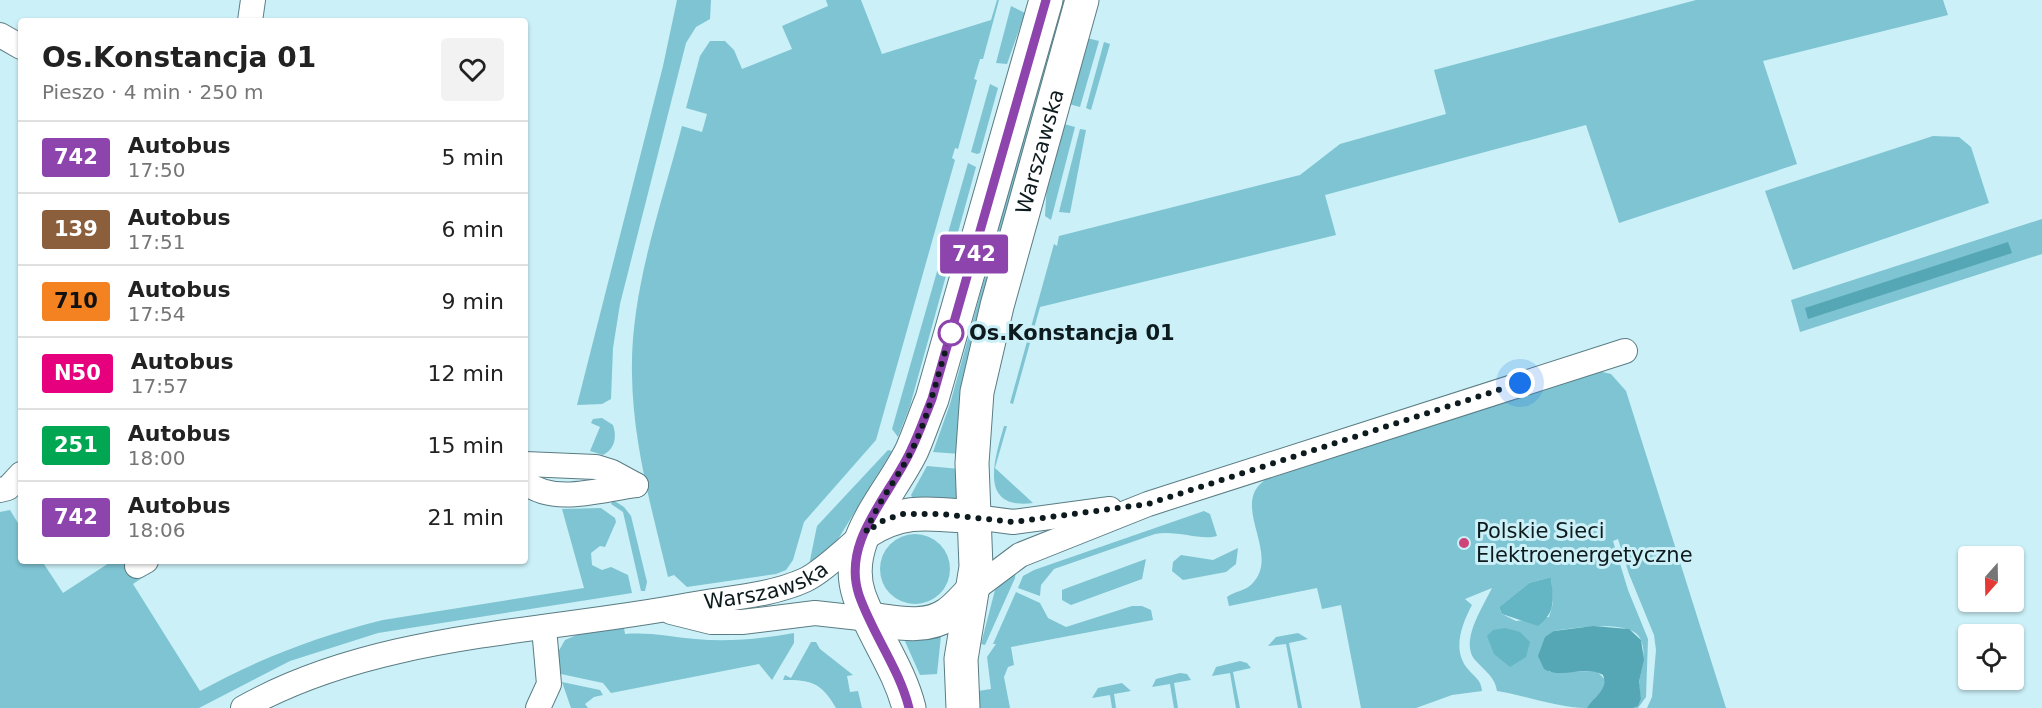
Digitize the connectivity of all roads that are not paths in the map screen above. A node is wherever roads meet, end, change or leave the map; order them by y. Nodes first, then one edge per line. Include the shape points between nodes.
1 (253, 0) edge
2 (1046, 0) edge
3 (1082, 0) edge
4 (250, 18) edge
5 (0, 36) edge
6 (18, 45) edge
7 (1625, 351) dead end
8 (528, 464) edge
9 (18, 477) edge
10 (528, 484) edge
11 (0, 490) edge
12 (1148, 504) junction
13 (975, 517) junction
14 (866, 532) junction
15 (972, 591) junction
16 (663, 610) junction
17 (869, 619) junction
18 (544, 628) junction
19 (243, 708) edge
20 (538, 708) edge
21 (909, 708) edge
22 (963, 708) edge

1 - 4 street
2 - 14 main road, Warszawska via 932,399 911,451
3 - 13 main road, Warszawska via 984,356 974,426
5 - 6 street
7 - 12 street
8 - 10 street via 596,467 636,485 561,495
9 - 11 street
12 - 13 street via 1024,521
12 - 15 street via 1020,555
13 - 14 main road via 903,514
13 - 15 main road via 976,567
14 - 16 street, Warszawska via 807,579 785,587
14 - 17 main road via 854,568
15 - 17 main road via 948,615 933,621 911,624
15 - 22 main road via 961,659
16 - 17 street, Warszawska via 711,621 742,622 815,613
16 - 18 street, Warszawska
17 - 21 main road via 904,687
18 - 19 street, Warszawska via 416,648 348,664
18 - 20 street via 549,684

